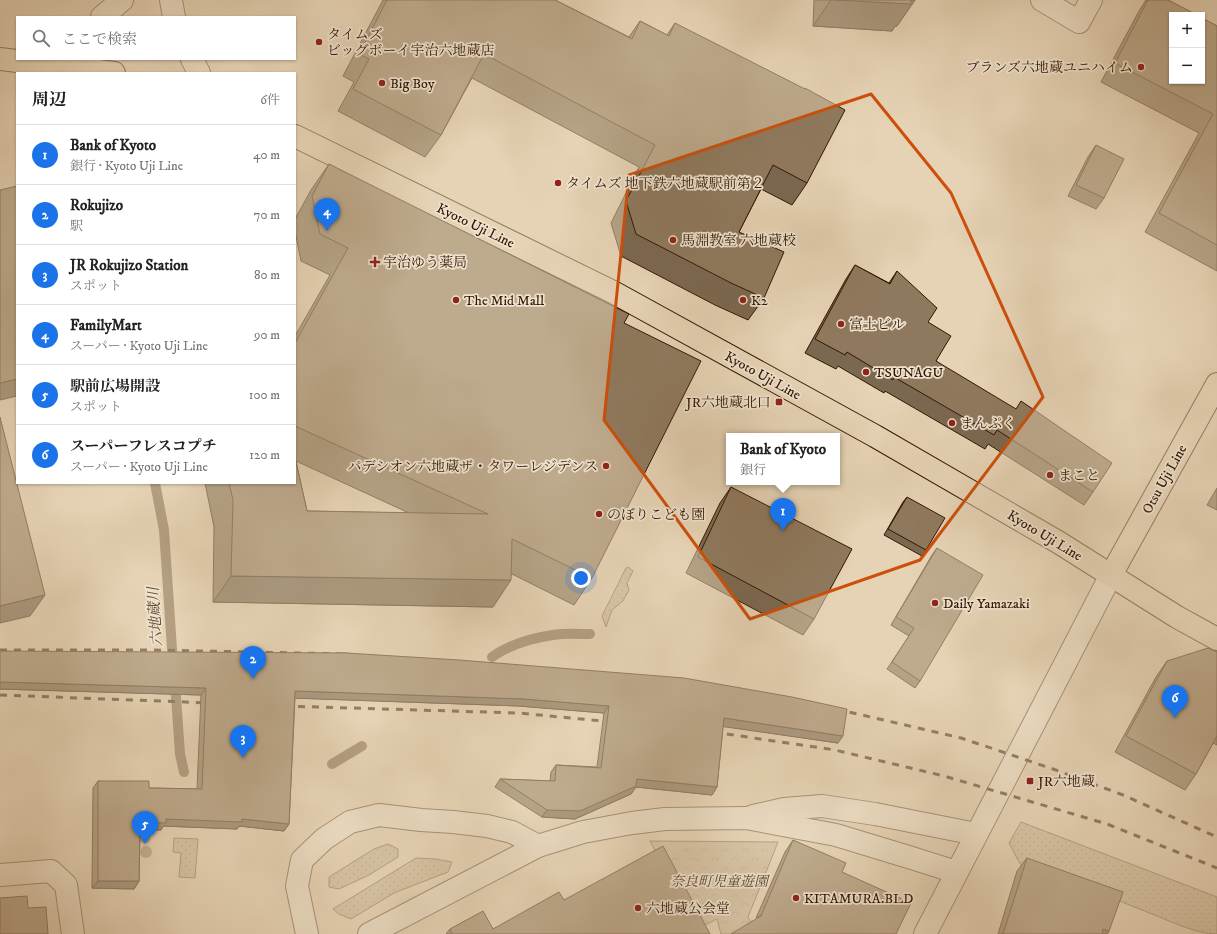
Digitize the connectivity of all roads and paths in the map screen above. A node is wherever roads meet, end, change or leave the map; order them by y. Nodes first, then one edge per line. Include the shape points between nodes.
1 (122, 0) edge
2 (171, 0) edge
3 (1042, 0) edge
4 (1092, 0) edge
5 (103, 16) edge
6 (174, 16) edge
7 (22, 60) edge
8 (192, 60) edge
9 (107, 72) edge
10 (198, 72) edge
11 (296, 136) edge
12 (1217, 384) edge
13 (1111, 574) junction
14 (1217, 639) edge
15 (746, 818) junction
16 (976, 834) junction
17 (538, 846) junction
18 (956, 872) junction
19 (0, 875) edge
20 (73, 934) edge
21 (308, 934) edge
22 (369, 934) edge
23 (925, 934) edge

1 - 5 street
2 - 6 street
3 - 4 street via 1079,22
7 - 9 main road
8 - 10 street
11 - 13 main road, Kyoto Uji Line via 613,292 875,436
12 - 13 main road, Otsu Uji Line
13 - 14 main road, Kyoto Uji Line via 1177,617
13 - 16 street
15 - 16 street via 784,809 822,806
15 - 17 street via 686,818 632,823 583,832
15 - 18 street via 836,835
16 - 18 street
17 - 21 street via 512,832 487,826 379,815 350,822 324,839 302,860 297,886
17 - 22 street
18 - 23 street
19 - 20 street via 51,871 66,885

